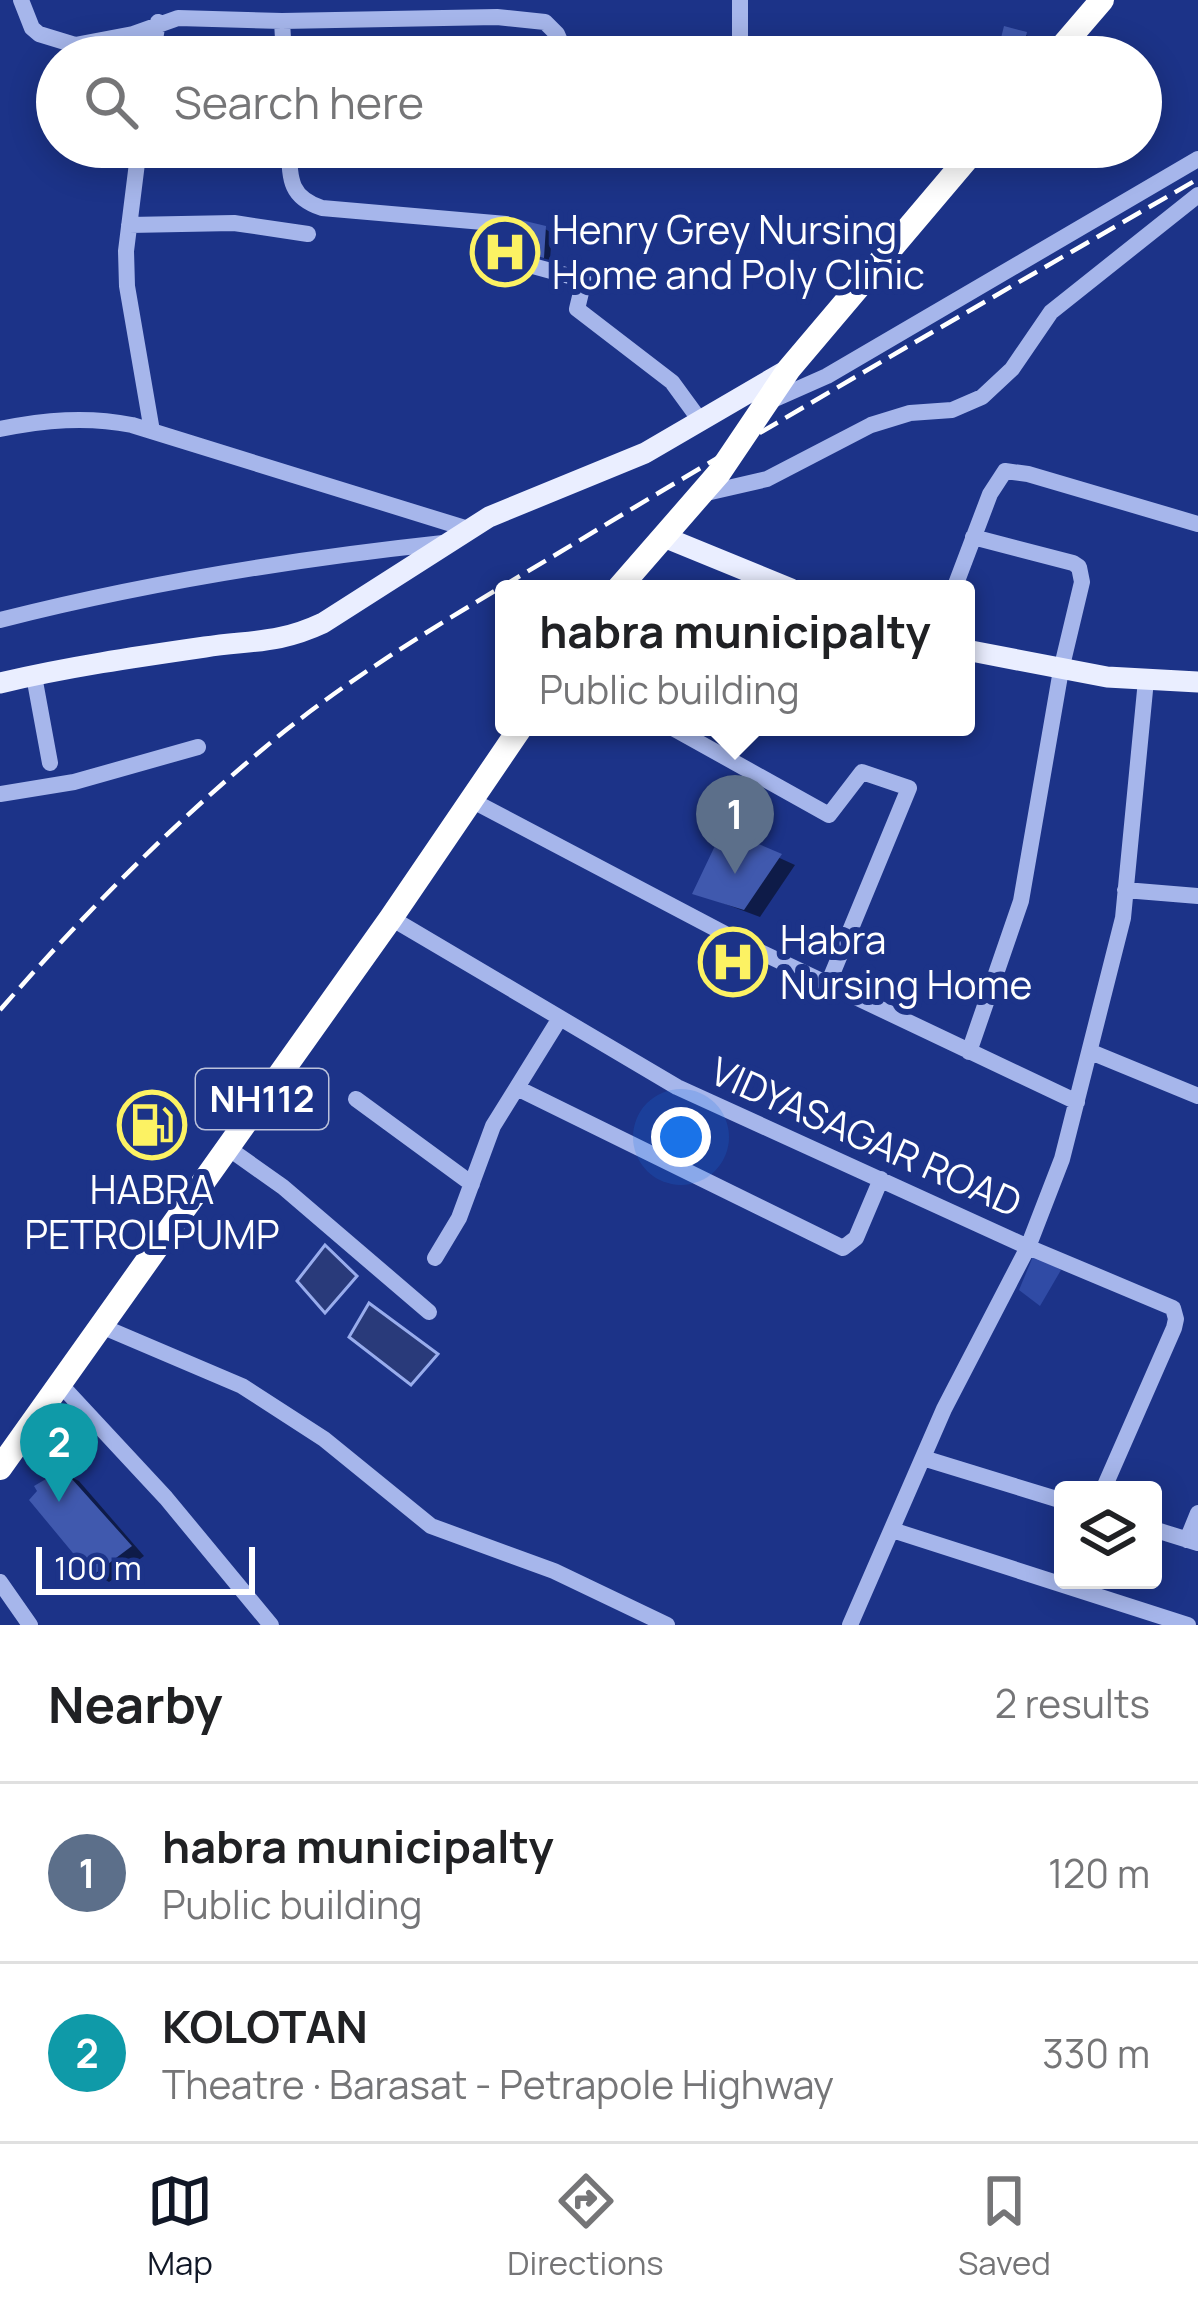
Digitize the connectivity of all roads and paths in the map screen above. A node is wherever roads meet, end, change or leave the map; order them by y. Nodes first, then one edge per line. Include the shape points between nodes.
1 (21, 0) edge
2 (740, 0) edge
3 (1100, 0) edge
4 (283, 21) junction
5 (158, 22) junction
6 (46, 36) edge
7 (122, 36) edge
8 (156, 36) edge
9 (283, 36) edge
10 (558, 36) edge
11 (740, 36) edge
12 (1070, 36) edge
13 (1198, 159) edge
14 (136, 168) edge
15 (290, 168) edge
16 (959, 168) edge
17 (1198, 195) edge
18 (129, 225) junction
19 (308, 234) dead end
20 (789, 369) junction
21 (765, 404) junction
22 (699, 419) junction
23 (0, 429) edge
24 (152, 431) junction
25 (701, 494) junction
26 (1198, 524) edge
27 (468, 529) junction
28 (664, 537) junction
29 (973, 537) junction
30 (443, 543) junction
31 (626, 580) edge
32 (769, 580) edge
33 (957, 580) edge
34 (0, 620) edge
35 (975, 652) edge
36 (1061, 670) junction
37 (34, 676) junction
38 (1197, 679) edge
39 (1146, 680) junction
40 (0, 683) edge
41 (515, 736) edge
42 (687, 736) edge
43 (197, 747) dead end
44 (50, 763) dead end
45 (0, 794) edge
46 (471, 800) junction
47 (1125, 890) junction
48 (1198, 896) edge
49 (391, 918) junction
50 (828, 985) junction
51 (560, 1018) junction
52 (969, 1052) junction
53 (1091, 1052) junction
54 (517, 1088) junction
55 (1198, 1096) edge
56 (356, 1099) dead end
57 (1077, 1102) junction
58 (228, 1148) junction
59 (881, 1179) junction
60 (472, 1184) junction
61 (1028, 1247) junction
62 (435, 1258) dead end
63 (429, 1312) dead end
64 (1176, 1312) junction
65 (1198, 1318) edge
66 (101, 1326) junction
67 (60, 1384) junction
68 (923, 1458) junction
69 (0, 1468) edge
70 (1107, 1481) edge
71 (1054, 1498) edge
72 (1198, 1513) edge
73 (892, 1530) junction
74 (1162, 1532) edge
75 (1192, 1541) edge
76 (0, 1582) edge
77 (30, 1625) edge
78 (271, 1625) edge
79 (667, 1625) edge
80 (850, 1625) edge
81 (1188, 1625) edge

1 - 6 street via 32,28
2 - 11 street
3 - 12 highway
4 - 5 street
4 - 9 street
4 - 10 street via 522,19 545,22
5 - 7 street
5 - 8 street
13 - 21 street
14 - 18 street
15 - 22 street via 290,184 322,208 506,224 507,259 584,280 577,309 672,382
16 - 20 highway
17 - 25 street via 1051,312 982,397 871,425 766,479
18 - 19 street via 234,224
18 - 24 street via 127,286
20 - 21 highway
20 - 22 main road
21 - 25 highway
22 - 27 main road via 645,453
23 - 24 street via 101,418
24 - 27 street
25 - 28 highway
26 - 29 street via 1014,470 996,481
27 - 30 main road
28 - 31 highway
28 - 32 main road
29 - 33 street
29 - 36 street via 1079,567
30 - 34 street via 148,586
30 - 37 main road via 323,623 275,642
35 - 36 main road
36 - 39 main road
36 - 52 street via 1021,902
37 - 40 main road
37 - 44 street
38 - 39 main road
39 - 47 street
41 - 46 highway, NH112
42 - 50 street via 829,815 862,772 910,788
43 - 45 street
46 - 49 highway, NH112
46 - 50 street
47 - 48 street
47 - 53 street
49 - 51 street, VIDYASAGAR ROAD
49 - 58 highway, NH112
50 - 52 street
51 - 54 street
51 - 59 street, VIDYASAGAR ROAD via 677,1088
52 - 57 street
53 - 55 street
53 - 57 street
54 - 59 street via 844,1248
54 - 60 street
56 - 60 street
57 - 61 street
58 - 63 street
58 - 66 highway, NH112
59 - 61 street, VIDYASAGAR ROAD
60 - 62 street
61 - 64 street, VIDYASAGAR ROAD
61 - 68 street
64 - 65 street, VIDYASAGAR ROAD
64 - 70 street
66 - 67 highway, NH112
66 - 79 street via 242,1386 448,1535 554,1571
67 - 69 highway, NH112
67 - 78 street
68 - 71 street
68 - 73 street
72 - 75 street
73 - 80 street
73 - 81 street
74 - 75 street
76 - 77 street

